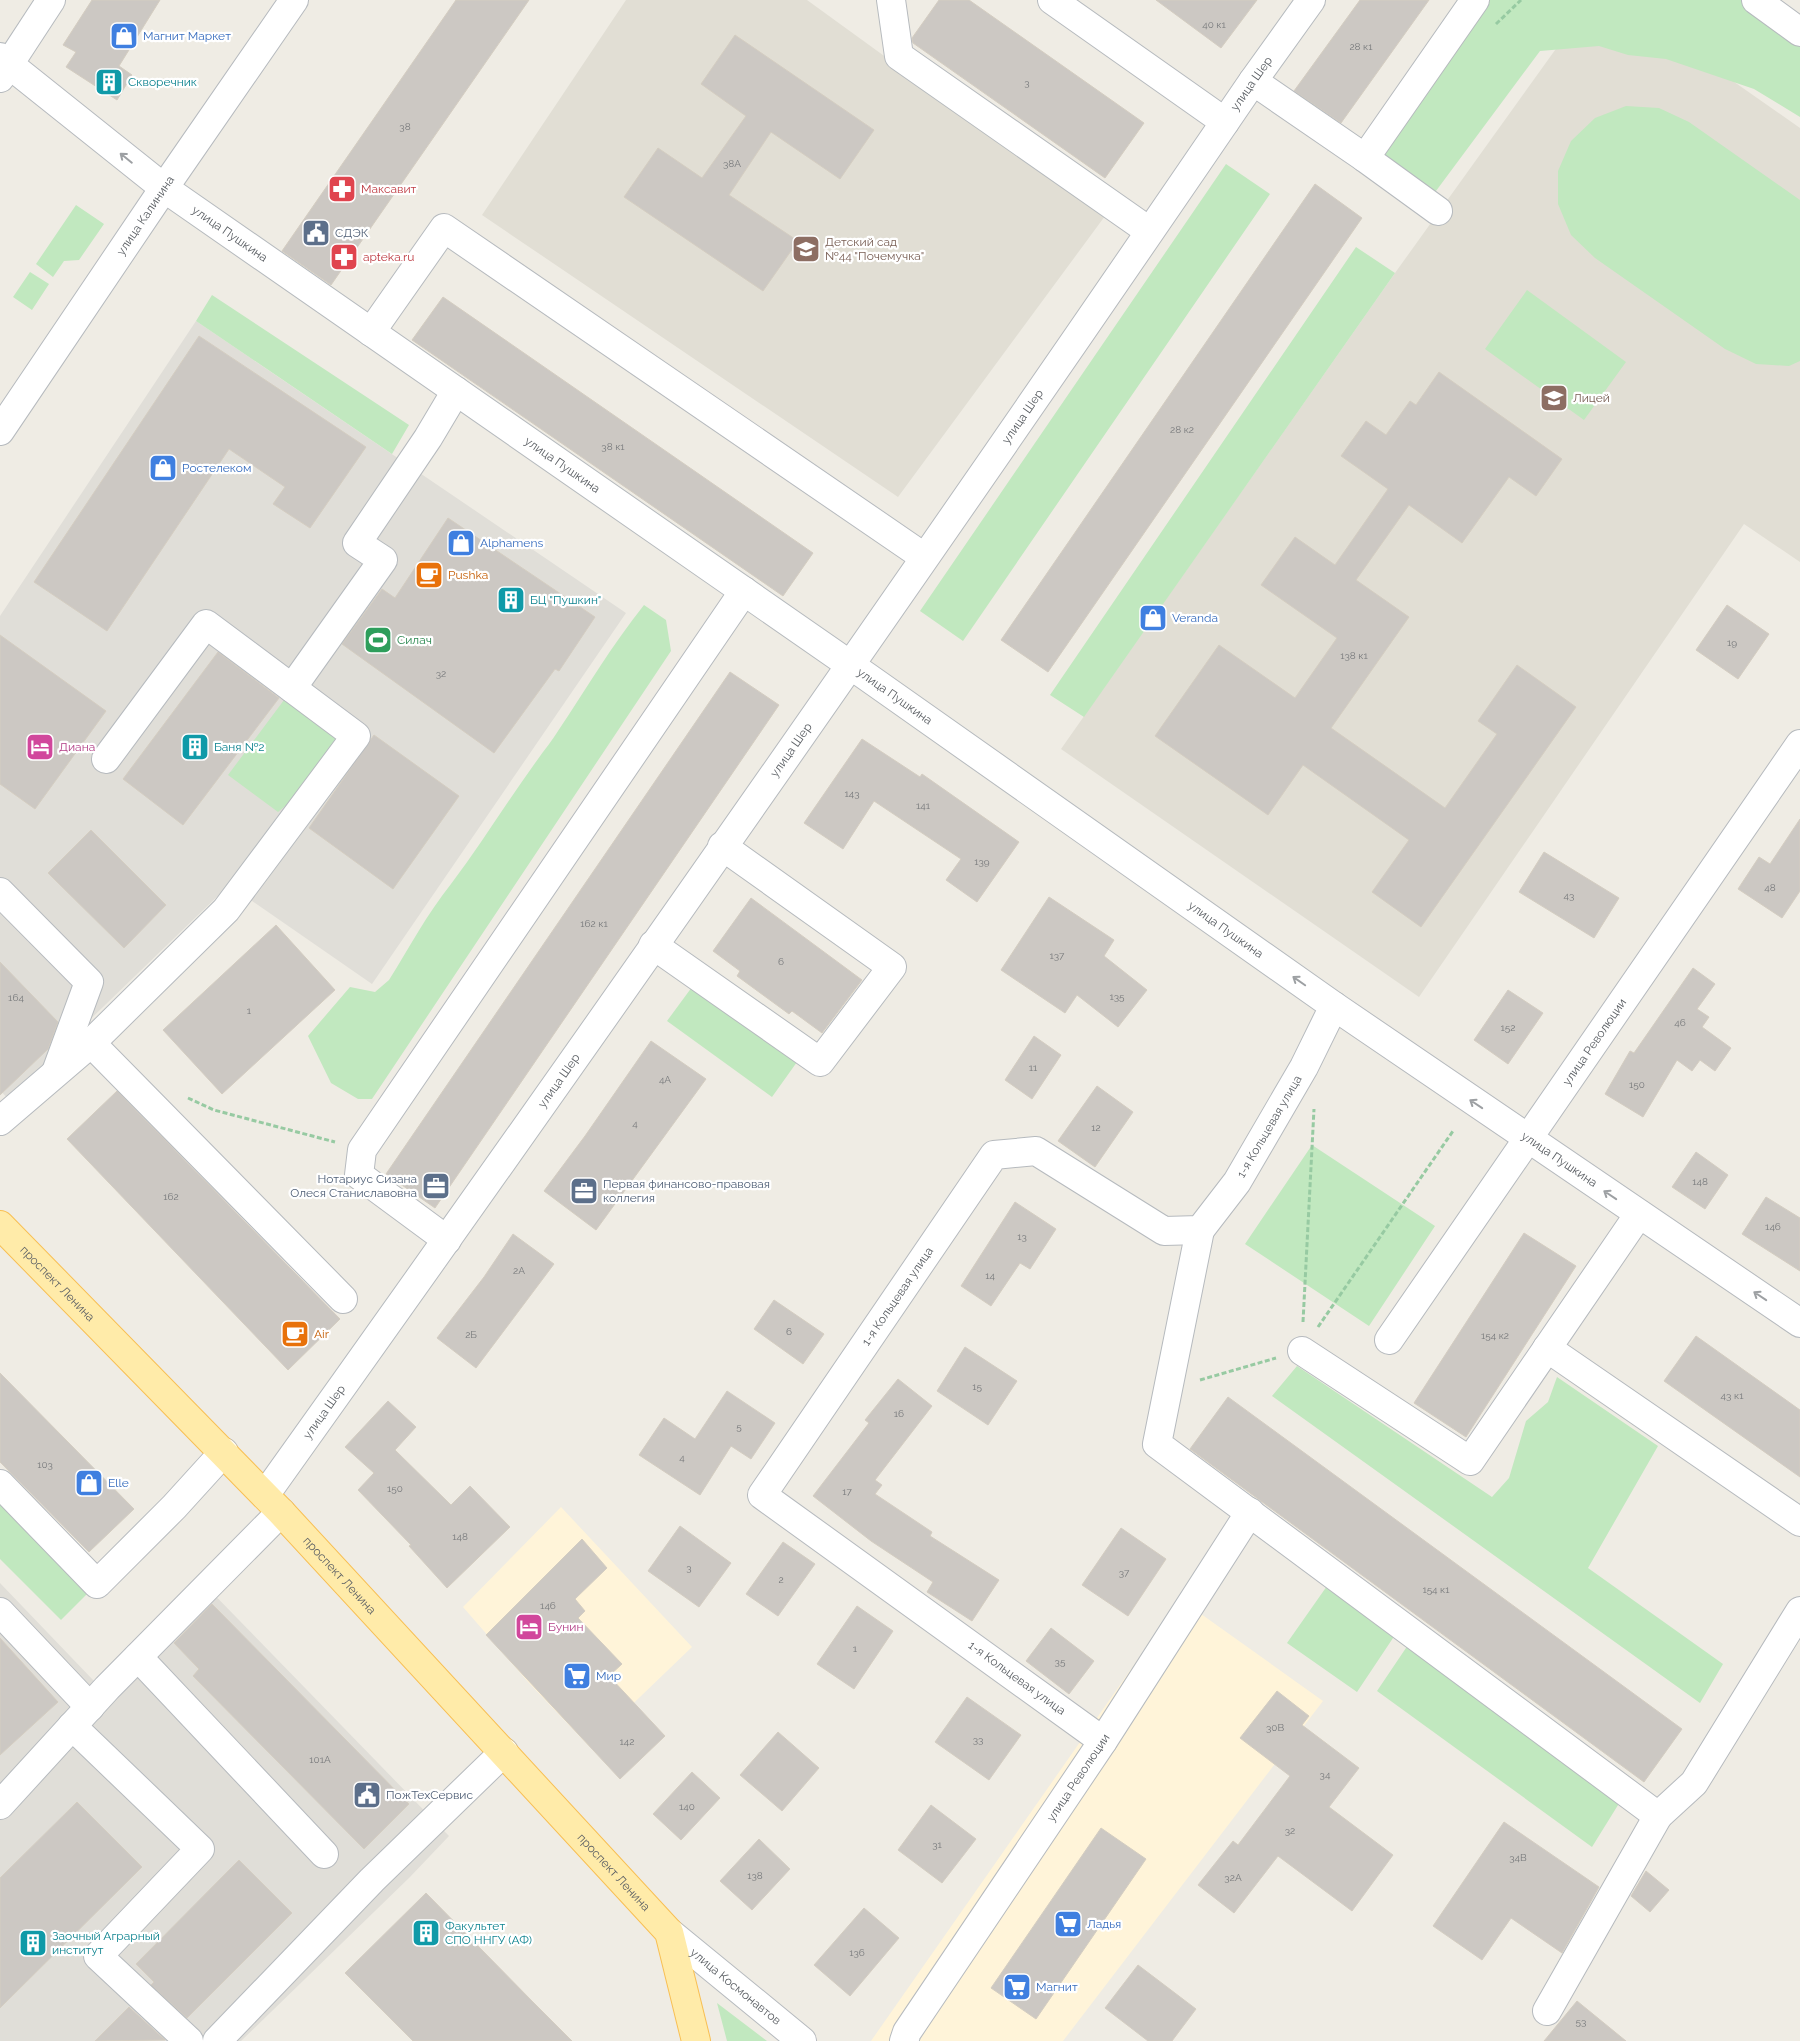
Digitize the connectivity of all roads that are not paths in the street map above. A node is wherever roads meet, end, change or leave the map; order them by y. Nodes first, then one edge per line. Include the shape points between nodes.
1 (51, 0) edge
2 (294, 0) edge
3 (891, 0) edge
4 (1052, 0) edge
5 (1311, 0) edge
6 (1475, 0) edge
7 (1756, 0) edge
8 (1800, 32) edge
9 (3, 67) edge
10 (1253, 81) junction
11 (1225, 122) junction
12 (1366, 158) junction
13 (164, 188) junction
14 (1438, 211) dead end
15 (1149, 231) junction
16 (371, 332) junction
17 (456, 391) junction
18 (0, 431) edge
19 (924, 557) junction
20 (744, 591) junction
21 (850, 665) junction
22 (292, 688) junction
23 (1800, 744) edge
24 (106, 759) dead end
25 (722, 846) junction
26 (0, 892) edge
27 (653, 945) junction
28 (1334, 1006) junction
29 (91, 1043) junction
30 (56, 1073) junction
31 (0, 1121) edge
32 (1526, 1138) junction
33 (1639, 1214) junction
34 (1200, 1230) junction
35 (4, 1236) edge
36 (447, 1240) junction
37 (343, 1299) dead end
38 (1800, 1323) edge
39 (1389, 1340) dead end
40 (1547, 1348) junction
41 (1302, 1351) road end
42 (224, 1452) junction
43 (0, 1484) edge
44 (273, 1504) junction
45 (1250, 1512) junction
46 (1800, 1522) edge
47 (1800, 1611) edge
48 (0, 1612) edge
49 (138, 1657) junction
50 (90, 1706) junction
51 (72, 1726) junction
52 (1103, 1741) junction
53 (504, 1752) junction
54 (0, 1805) edge
55 (1658, 1816) junction
56 (324, 1854) dead end
57 (670, 1932) junction
58 (1547, 2011) dead end
59 (188, 2041) edge
60 (217, 2041) edge
61 (696, 2041) edge
62 (802, 2041) edge
63 (904, 2041) edge

1 - 9 street
2 - 13 street, улица Калинина
3 - 15 street via 899,56
4 - 11 street
5 - 10 street, улица Шер
6 - 12 street
7 - 8 street
13 -> 9 street, улица Пушкина
10 - 11 street, улица Шер
10 - 12 street
11 - 15 street, улица Шер
12 - 14 street
13 - 16 street, улица Пушкина
13 - 18 street, улица Калинина
15 - 19 street, улица Шер
16 - 17 street, улица Пушкина
16 - 19 street via 444,228
17 - 20 street, улица Пушкина
17 - 22 street via 357,543 383,560
19 - 21 street, улица Шер
20 - 21 street, улица Пушкина
20 - 36 street via 362,1150 359,1175
21 - 25 street, улица Шер
28 -> 21 street, улица Пушкина
22 - 24 street via 206,624
22 - 29 street via 356,736 226,910
23 - 32 street, улица Революции
25 - 27 street, улица Шер
25 - 27 street via 892,967 820,1062
26 - 30 street via 89,982
27 - 36 street, улица Шер
32 -> 28 street, улица Пушкина
28 - 34 street, 1-я Кольцевая улица via 1304,1067 1237,1182
29 - 30 street
29 - 37 street
30 - 31 street
33 -> 32 street, улица Пушкина
32 - 39 street, улица Революции
38 -> 33 street, улица Пушкина
33 - 40 street
34 - 45 street via 1157,1444
34 - 52 street, 1-я Кольцевая улица via 1164,1231 1036,1151 994,1155 762,1495
35 - 42 main road, проспект Ленина
36 - 44 street, улица Шер
40 - 41 street via 1470,1461
40 - 46 street
42 - 43 street via 97,1584
42 - 44 main road, проспект Ленина
44 - 49 street, улица Шер
44 - 53 main road, проспект Ленина
45 - 52 street, улица Революции
45 - 55 street
47 - 55 street via 1694,1783
48 - 50 street
49 - 50 street, улица Шер
49 - 56 street
50 - 51 street, улица Шер
51 - 54 street, улица Шер
51 - 59 street via 200,1849 98,1956
52 - 63 street, улица Революции via 912,2024
53 - 57 main road, проспект Ленина
53 - 60 street via 372,1880
55 - 58 street
57 - 61 main road
57 - 62 street, улица Космонавтов

